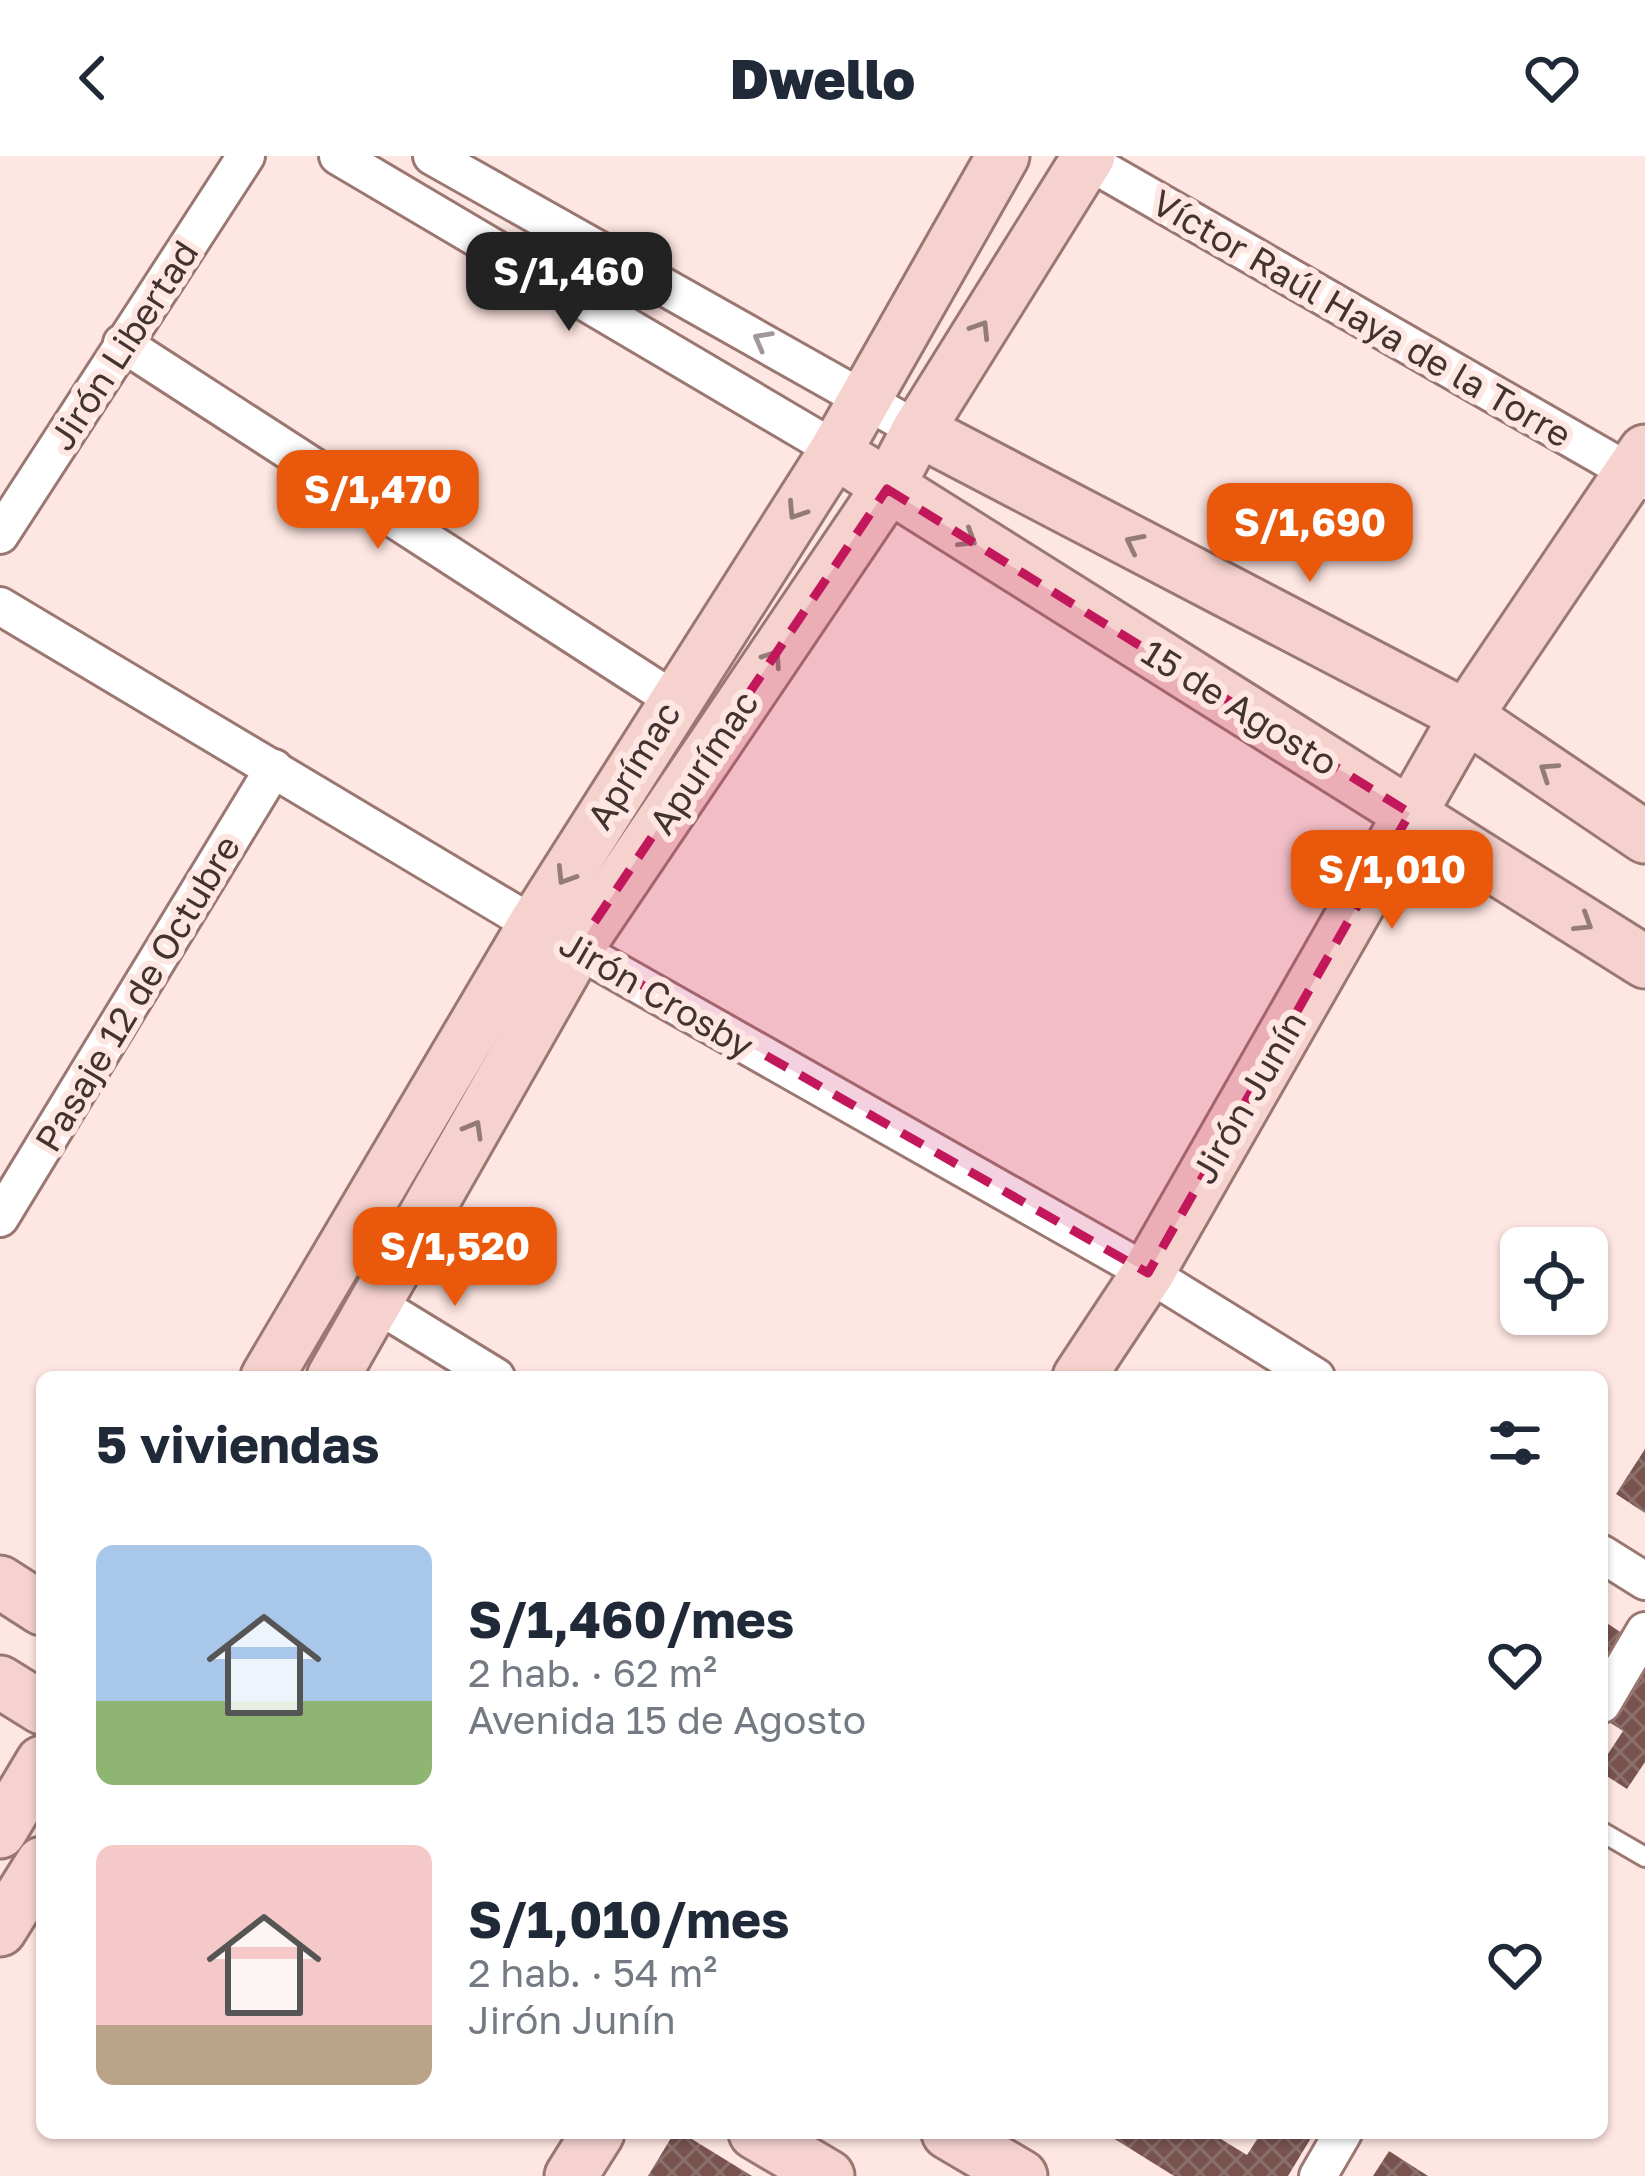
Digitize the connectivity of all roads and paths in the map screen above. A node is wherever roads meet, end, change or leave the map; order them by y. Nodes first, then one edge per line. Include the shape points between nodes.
1 (246, 156) edge
2 (338, 156) edge
3 (432, 156) edge
4 (1003, 156) edge
5 (1085, 157) edge
6 (122, 344) junction
7 (864, 397) junction
8 (918, 430) junction
9 (836, 450) junction
10 (1641, 468) edge
11 (887, 489) junction
12 (0, 535) edge
13 (0, 606) edge
14 (674, 700) junction
15 (1466, 716) junction
16 (274, 768) junction
17 (1410, 813) junction
18 (1645, 837) edge
19 (556, 937) junction
20 (1645, 962) edge
21 (0, 1217) edge
22 (1148, 1273) junction
23 (375, 1303) junction
24 (271, 1371) edge
25 (336, 1371) edge
26 (486, 1371) edge
27 (1082, 1371) edge
28 (1306, 1371) edge
29 (1608, 1558) edge
30 (1645, 1581) edge
31 (0, 1582) edge
32 (36, 1606) edge
33 (1645, 1631) edge
34 (0, 1682) edge
35 (1608, 1694) edge
36 (36, 1704) edge
37 (36, 1772) edge
38 (0, 1832) edge
39 (1608, 1835) edge
40 (1645, 1857) edge
41 (36, 1873) edge
42 (0, 1930) edge
43 (594, 2139) edge
44 (765, 2139) edge
45 (958, 2139) edge
46 (1340, 2139) edge
47 (571, 2176) edge
48 (828, 2176) edge
49 (1021, 2176) edge
50 (1318, 2176) edge

1 - 6 street, Jirón Libertad
2 - 9 street
7 -> 3 street
4 - 7 street, Aprímac
8 -> 5 street, Apurímac
5 - 10 street, Víctor Raúl Haya de la Torre
6 - 12 street, Jirón Libertad
6 - 14 street
7 - 8 street
7 - 9 street, Aprímac
8 - 11 street, Apurímac
15 -> 8 street
9 - 11 street, 15 de Agosto
9 -> 14 street, Aprímac
10 - 15 street, Jirón Junín
11 -> 17 street, 15 de Agosto
19 -> 11 street, Apurímac
13 - 16 street, Jirón Crosby
14 -> 19 street, Aprímac
15 - 17 street, Jirón Junín
18 -> 15 street
16 - 19 street, Jirón Crosby
16 - 21 street, Pasaje 12 de Octubre
17 -> 20 street, 15 de Agosto
17 - 22 street, Jirón Junín
19 - 22 street, Jirón Crosby
23 -> 19 street, Apurímac
19 - 24 street, Aprímac
22 - 27 street, Jirón Junín
22 - 28 street, Jirón Crosby
23 - 25 street, Apurímac
23 - 26 street
29 - 30 street
31 - 32 street
33 - 35 street
34 - 36 street
37 - 38 street
39 - 40 lane
41 - 42 street
43 - 47 street
44 - 48 street
45 - 49 street
46 - 50 street

